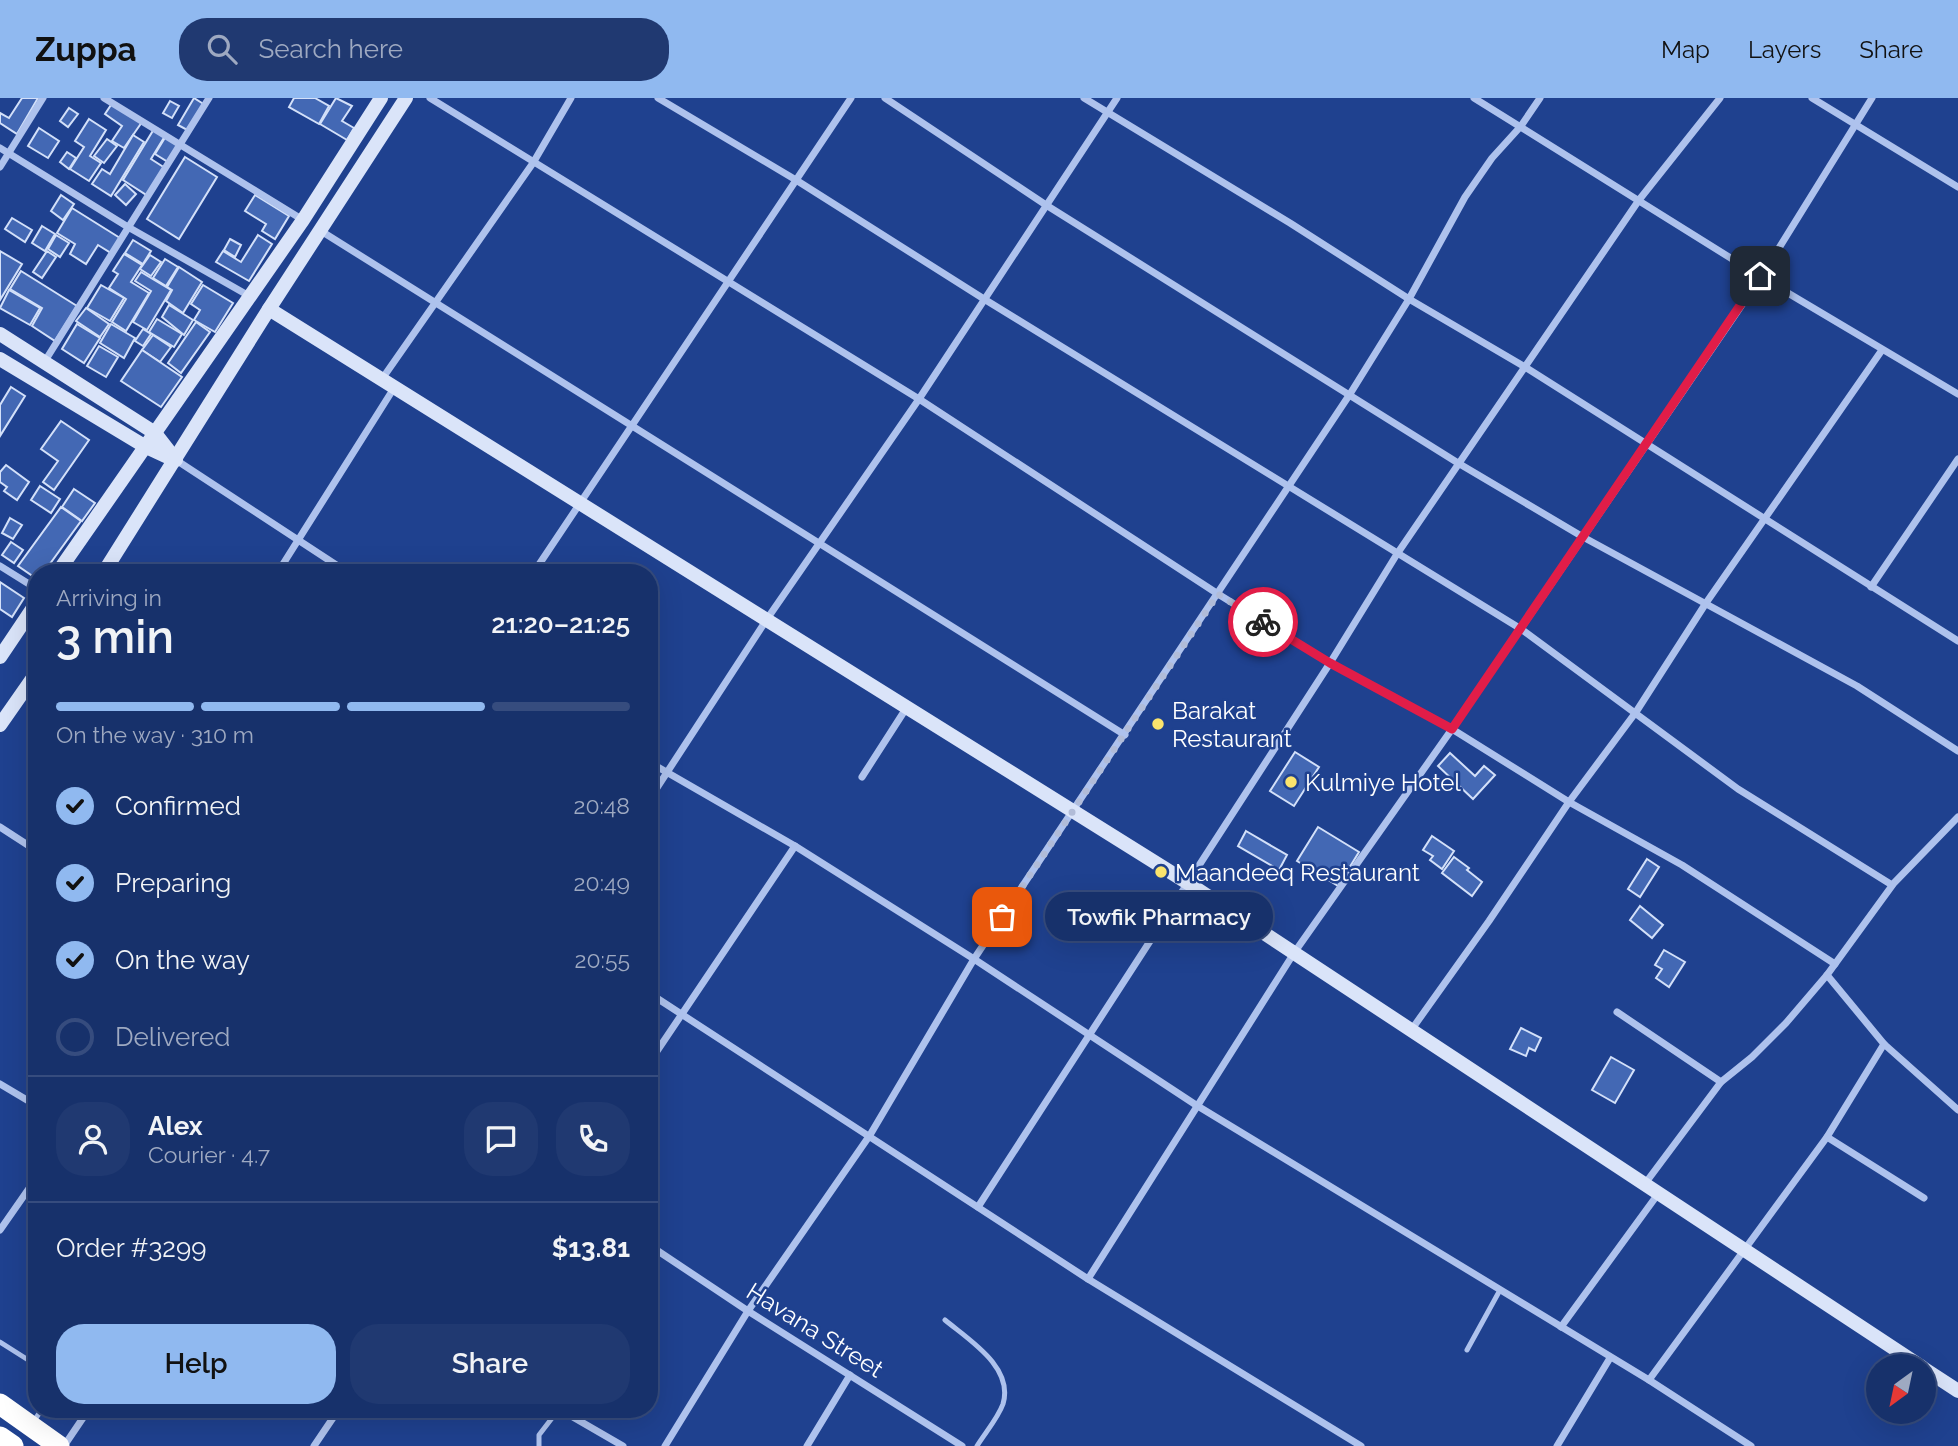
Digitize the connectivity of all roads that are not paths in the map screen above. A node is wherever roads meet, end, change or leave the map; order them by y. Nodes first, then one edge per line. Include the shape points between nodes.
1 (43, 98) edge
2 (104, 98) edge
3 (209, 98) edge
4 (381, 98) edge
5 (406, 98) edge
6 (430, 98) edge
7 (570, 98) edge
8 (658, 98) edge
9 (851, 98) edge
10 (885, 98) edge
11 (1084, 98) edge
12 (1117, 98) edge
13 (1474, 98) edge
14 (1540, 98) edge
15 (1720, 98) edge
16 (1812, 98) edge
17 (1872, 98) edge
18 (1107, 113) junction
19 (1856, 124) junction
20 (1521, 126) junction
21 (181, 145) junction
22 (0, 148) edge
23 (9, 153) junction
24 (533, 163) junction
25 (0, 167) edge
26 (796, 180) junction
27 (1958, 187) edge
28 (1639, 200) junction
29 (1046, 205) junction
30 (303, 220) junction
31 (128, 227) junction
32 (321, 231) junction
33 (1760, 276) junction
34 (727, 282) junction
35 (251, 297) junction
36 (984, 299) junction
37 (1409, 299) junction
38 (436, 303) junction
39 (269, 309) junction
40 (0, 334) edge
41 (1882, 350) junction
42 (0, 359) edge
43 (45, 361) junction
44 (1525, 367) junction
45 (388, 384) junction
46 (1350, 394) junction
47 (1958, 394) edge
48 (919, 399) junction
49 (631, 425) junction
50 (155, 433) junction
51 (1647, 443) junction
52 (146, 447) junction
53 (1958, 459) edge
54 (176, 460) junction
55 (1458, 463) junction
56 (1289, 487) junction
57 (579, 504) junction
58 (1764, 520) junction
59 (1583, 537) junction
60 (297, 541) junction
61 (819, 543) junction
62 (1397, 554) junction
63 (64, 564) edge
64 (109, 564) edge
65 (283, 564) edge
66 (334, 564) edge
67 (539, 564) edge
68 (0, 566) edge
69 (28, 583) edge
70 (1871, 587) junction
71 (1218, 594) junction
72 (1706, 603) junction
73 (28, 615) edge
74 (767, 619) junction
75 (1521, 628) junction
76 (1958, 641) edge
77 (0, 657) edge
78 (1330, 663) junction
79 (28, 685) edge
80 (907, 707) junction
81 (1636, 712) junction
82 (0, 725) edge
83 (1452, 729) junction
84 (1125, 735) junction
85 (1958, 751) edge
86 (658, 768) edge
87 (668, 774) junction
88 (862, 777) dead end
89 (658, 788) edge
90 (1569, 802) junction
91 (1072, 811) junction
92 (1958, 817) edge
93 (0, 827) edge
94 (28, 845) edge
95 (795, 846) junction
96 (1188, 883) junction
97 (1892, 885) junction
98 (1294, 953) junction
99 (974, 959) junction
100 (1835, 964) junction
101 (1827, 975) junction
102 (658, 999) edge
103 (1617, 1012) dead end
104 (682, 1014) junction
105 (1412, 1029) junction
106 (1090, 1035) junction
107 (1884, 1044) junction
108 (658, 1050) edge
109 (1721, 1082) junction
110 (0, 1084) edge
111 (28, 1101) edge
112 (1196, 1105) junction
113 (1958, 1110) edge
114 (870, 1135) junction
115 (1828, 1137) junction
116 (1644, 1185) junction
117 (28, 1190) edge
118 (1658, 1195) junction
119 (1924, 1198) dead end
120 (978, 1207) junction
121 (0, 1230) edge
122 (1745, 1250) junction
123 (658, 1251) edge
124 (1088, 1279) junction
125 (1500, 1290) junction
126 (748, 1311) junction
127 (945, 1320) dead end
128 (1561, 1328) junction
129 (0, 1342) edge
130 (1467, 1350) dead end
131 (1903, 1354) edge
132 (1610, 1358) junction
133 (28, 1360) edge
134 (850, 1375) junction
135 (1936, 1376) edge
136 (1649, 1380) junction
137 (1958, 1391) edge
138 (0, 1404) edge
139 (28, 1414) edge
140 (37, 1418) edge
141 (82, 1418) edge
142 (333, 1418) edge
143 (552, 1418) edge
144 (575, 1418) edge
145 (0, 1437) edge
146 (13, 1446) edge
147 (62, 1446) edge
148 (314, 1446) edge
149 (539, 1446) edge
150 (623, 1446) edge
151 (665, 1446) edge
152 (807, 1446) edge
153 (962, 1446) edge
154 (977, 1446) edge
155 (1361, 1446) edge
156 (1557, 1446) edge
157 (1751, 1446) edge

1 - 23 street
2 - 21 street
3 - 21 street
4 - 30 street
5 - 32 street
6 - 24 street
7 - 24 street
8 - 26 street
9 - 26 street
10 - 29 street
11 - 18 street
12 - 18 street
13 - 20 street
14 - 20 street
15 - 28 street
16 - 19 street
17 - 19 street
18 - 29 street
18 - 37 street
19 - 27 street
19 - 33 street
20 - 28 street
20 - 37 street via 1465,197
21 - 30 street
21 - 31 street
22 - 23 street
23 - 25 street
23 - 31 street
24 - 34 street
24 - 38 street
26 - 34 street
26 - 36 street
28 - 33 street
28 - 44 street
29 - 36 street
29 - 46 street
30 - 35 street
31 - 35 street
31 - 43 street
32 - 38 street
32 - 39 street
33 - 41 street
33 - 51 street
34 - 48 street
34 - 49 street
35 - 50 street
36 - 48 street
36 - 56 street
37 - 44 street
37 - 46 street
38 - 45 street
38 - 49 street
39 - 45 street
39 - 54 street
40 - 43 street
41 - 47 street
41 - 58 street
42 - 52 street
43 - 50 street
44 - 51 street
44 - 55 street
45 - 57 street
45 - 60 street
46 - 55 street
46 - 56 street
48 - 61 street
48 - 71 street
49 - 57 street
49 - 61 street
50 - 52 street
50 - 54 street
51 - 58 street
51 - 59 street
52 - 54 street
52 - 63 street
53 - 70 street
54 - 60 street
54 - 64 street
55 - 59 street
55 - 62 street
56 - 62 street
56 - 71 street
57 - 67 street
57 - 74 street
58 - 70 street
58 - 72 street
59 - 72 street
59 - 75 street
60 - 65 street
60 - 66 street
61 - 74 street
61 - 84 street
62 - 75 street
62 - 78 street
68 - 69 street
70 - 76 street
71 - 78 street
71 - 84 street
72 - 81 street
72 - 85 street via 1857,686
73 - 77 street
74 - 80 street
74 - 87 street
75 - 81 street
75 - 83 street
78 - 83 street
78 - 96 street
79 - 82 street
80 - 88 street
80 - 91 street
81 - 90 street
81 - 97 street via 1738,789
83 - 90 street
83 - 98 street
84 - 91 street
86 - 87 street
87 - 89 street
87 - 95 street
90 - 100 street via 1682,865
90 - 105 street
91 - 96 street
91 - 99 street
92 - 97 street
93 - 94 street
95 - 99 street
95 - 104 street
96 - 98 street
96 - 106 street
97 - 100 street
98 - 105 street
98 - 112 street
99 - 106 street
99 - 114 street
100 - 101 street
101 - 107 street
101 - 109 street via 1786,1023
102 - 104 street
103 - 109 street
104 - 108 street
104 - 114 street
105 - 116 street
106 - 112 street
106 - 120 street
107 - 113 street
107 - 115 street
109 - 116 street
110 - 111 street
112 - 124 street
112 - 125 street
114 - 120 street
114 - 126 street
115 - 119 street
115 - 122 street
116 - 118 street
117 - 121 street
118 - 122 street
118 - 128 street
120 - 124 street
122 - 131 street
122 - 136 street
123 - 126 street, Havana Street
124 - 155 street
125 - 128 street
125 - 130 lane
126 - 134 street, Havana Street
126 - 151 street
127 - 154 lane via 985,1352 1005,1382 1003,1405
128 - 132 street
129 - 133 lane
132 - 136 street
132 - 156 street
134 - 152 street
134 - 153 street, Havana Street
135 - 137 street
136 - 157 street
138 - 139 highway
140 - 147 highway
141 - 147 street
142 - 148 street
143 - 149 lane via 539,1435
144 - 150 street
145 - 146 highway

